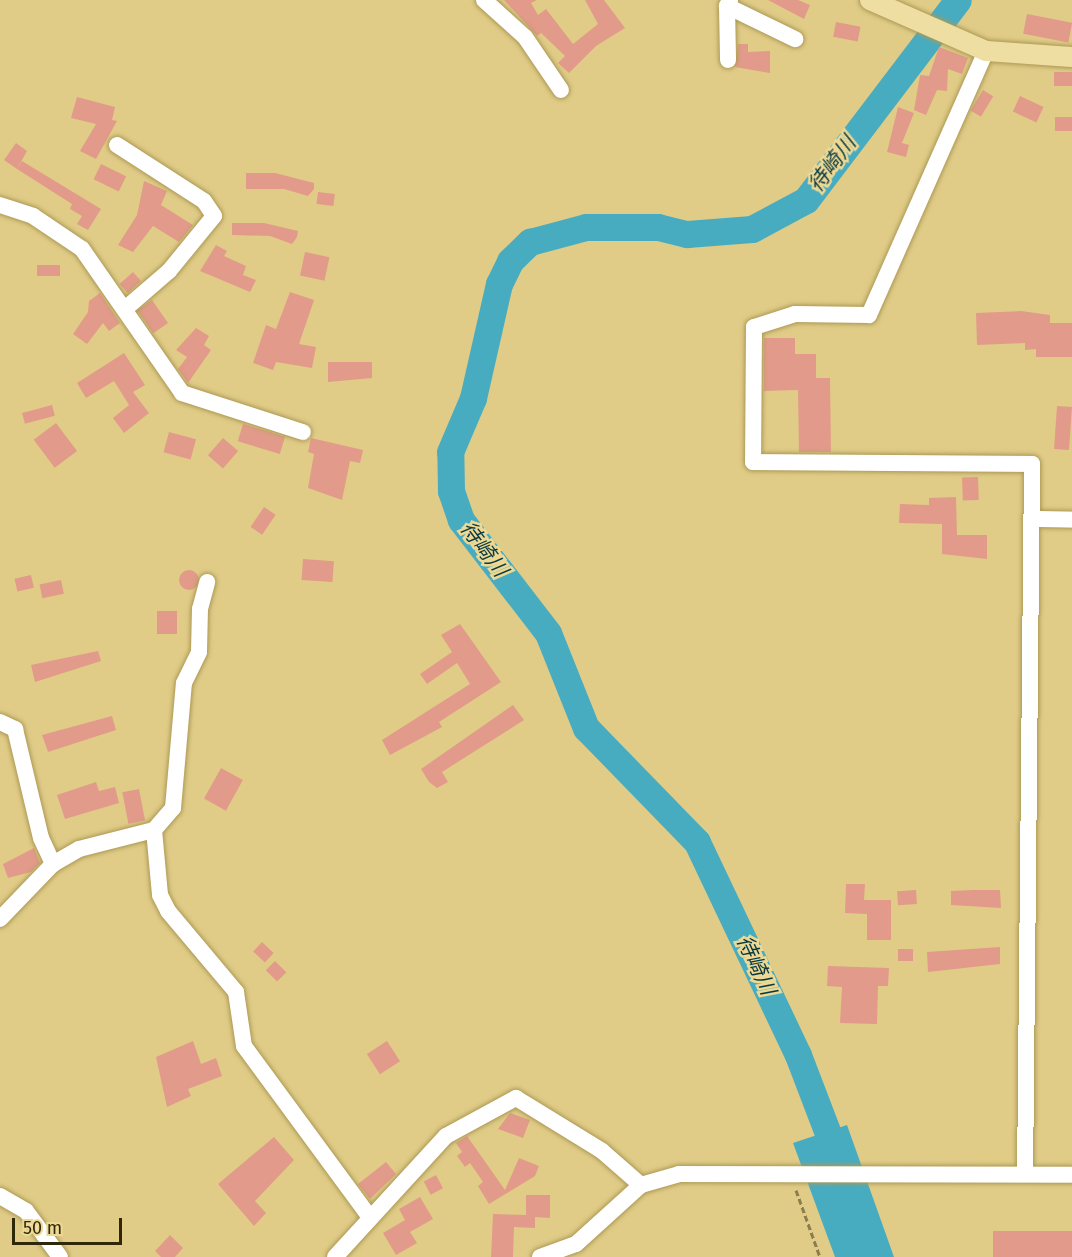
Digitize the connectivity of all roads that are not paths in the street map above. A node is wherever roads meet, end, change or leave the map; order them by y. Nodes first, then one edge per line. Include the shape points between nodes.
1 (484, 0) edge
2 (870, 0) edge
3 (729, 3) edge
4 (795, 39) dead end
5 (986, 51) junction
6 (1072, 57) edge
7 (728, 60) dead end
8 (561, 90) dead end
9 (117, 145) dead end
10 (0, 205) edge
11 (125, 309) junction
12 (303, 432) dead end
13 (1033, 519) junction
14 (1072, 520) edge
15 (207, 582) dead end
16 (0, 723) edge
17 (154, 830) junction
18 (53, 864) junction
19 (0, 919) edge
20 (1025, 1174) junction
21 (1072, 1175) edge
22 (641, 1185) junction
23 (0, 1196) edge
24 (369, 1216) junction
25 (60, 1257) edge
26 (335, 1257) edge
27 (540, 1257) edge

1 - 8 street via 525,37
2 - 5 main road
3 - 4 street
3 - 7 street
5 - 6 main road
5 - 13 street via 869,315 795,314 754,327 753,462 1032,464
9 - 11 street via 204,201 214,216 169,271
10 - 11 street via 33,216 68,238 91,259
11 - 12 street via 182,393
13 - 14 street
13 - 20 street
15 - 17 street via 200,609 200,652 183,692 173,808
16 - 18 street via 15,729 41,838
17 - 18 street via 80,849
17 - 24 street via 160,895 168,911 236,992 244,1046
18 - 19 street
20 - 21 street
20 - 22 street via 679,1174
22 - 24 street via 602,1151 516,1098 446,1136
22 - 27 street via 576,1244
23 - 25 street via 26,1211
24 - 26 street

